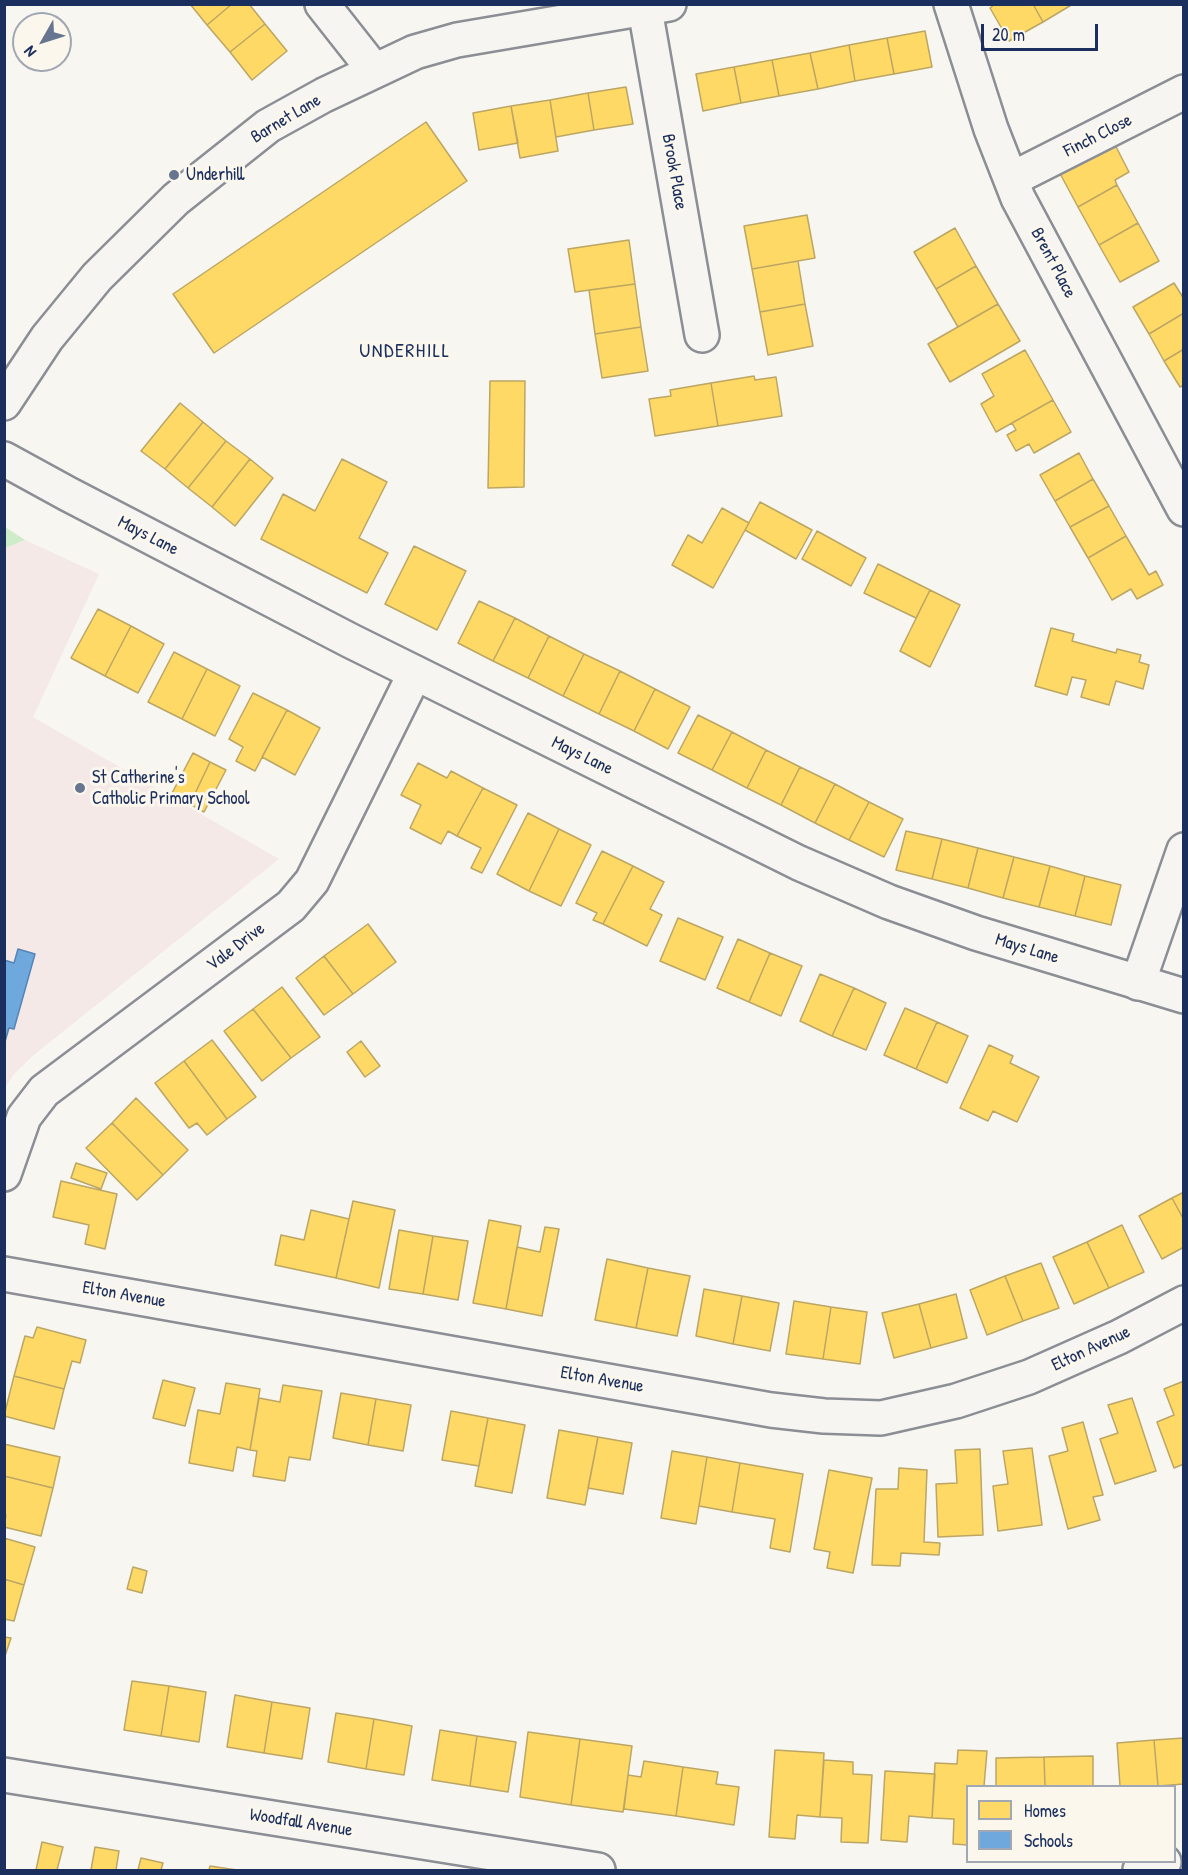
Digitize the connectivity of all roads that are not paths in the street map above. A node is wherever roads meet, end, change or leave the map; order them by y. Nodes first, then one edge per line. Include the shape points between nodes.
1 (322, 4) edge
2 (951, 4) edge
3 (657, 7) edge
4 (374, 70) junction
5 (1184, 92) edge
6 (1012, 179) junction
7 (702, 335) dead end
8 (4, 402) edge
9 (4, 459) edge
10 (1184, 509) edge
11 (415, 673) junction
12 (1184, 850) edge
13 (1138, 982) junction
14 (1184, 996) edge
15 (4, 1174) edge
16 (4, 1274) edge
17 (1184, 1303) edge
18 (4, 1775) edge
19 (1161, 1863) edge
20 (598, 1870) edge
21 (1140, 1870) edge

1 - 4 street
2 - 6 street, Brent Place via 991,129
3 - 4 street, Barnet Lane via 457,40 414,52
3 - 7 street, Brook Place
4 - 8 street, Barnet Lane via 268,126 176,199 97,277 46,338
5 - 6 street, Finch Close
6 - 10 street, Brent Place
9 - 11 street, Mays Lane
11 - 13 street, Mays Lane via 799,863 889,903
11 - 15 street, Vale Drive via 312,881 291,906 44,1091 24,1117
12 - 13 street
13 - 14 street, Mays Lane
16 - 17 street, Elton Avenue via 771,1410 881,1418 956,1401 1029,1377
18 - 20 street, Woodfall Avenue
19 - 21 street

